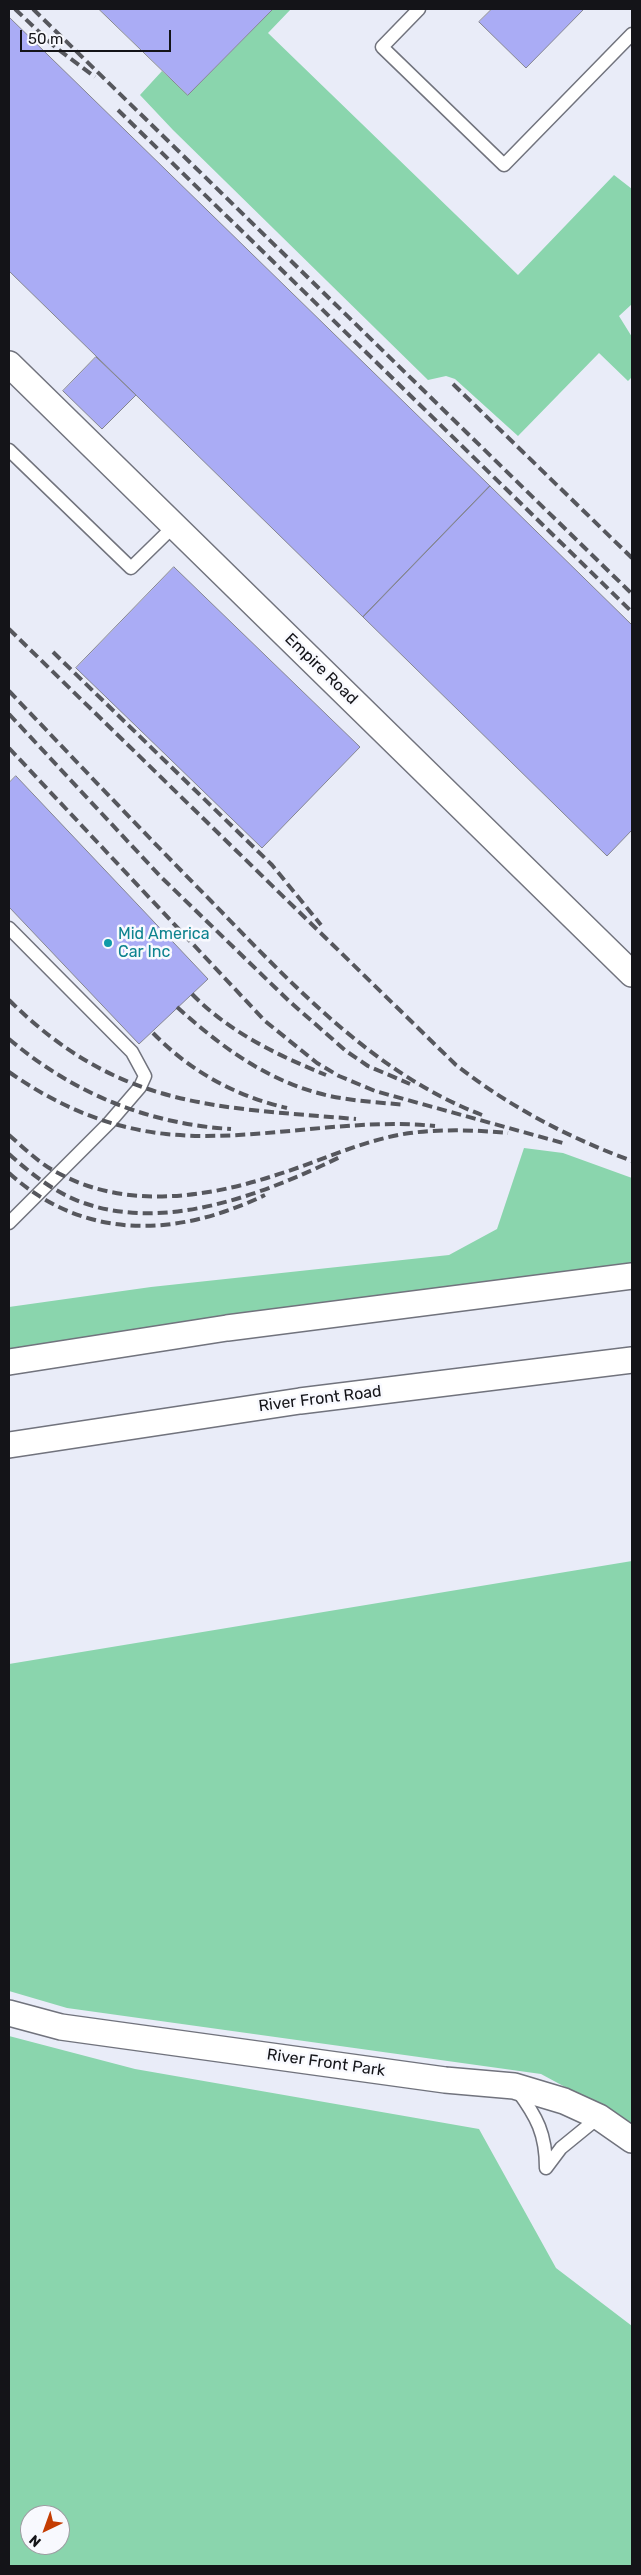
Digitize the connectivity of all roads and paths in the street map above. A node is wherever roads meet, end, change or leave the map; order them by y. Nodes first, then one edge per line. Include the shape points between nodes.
1 (419, 9) edge
2 (632, 34) edge
3 (9, 364) edge
4 (9, 450) edge
5 (174, 526) junction
6 (9, 928) edge
7 (632, 974) edge
8 (9, 1223) edge
9 (632, 1276) edge
10 (632, 1360) edge
11 (9, 1362) edge
12 (9, 1445) edge
13 (9, 2013) edge
14 (514, 2086) junction
15 (599, 2117) junction
16 (632, 2140) edge

1 - 2 lane via 382,47 504,165
3 - 5 street, Empire Road
4 - 5 lane via 131,568
5 - 7 street, Empire Road
6 - 8 lane via 132,1052 145,1076 140,1087 109,1123
9 - 11 street via 227,1328
10 - 12 street, River Front Road via 300,1401
13 - 14 street, River Front Park via 61,2027 435,2079
14 - 15 street, River Front Park via 564,2101
14 - 15 lane via 544,2137 546,2168 561,2148
15 - 16 street, River Front Park

